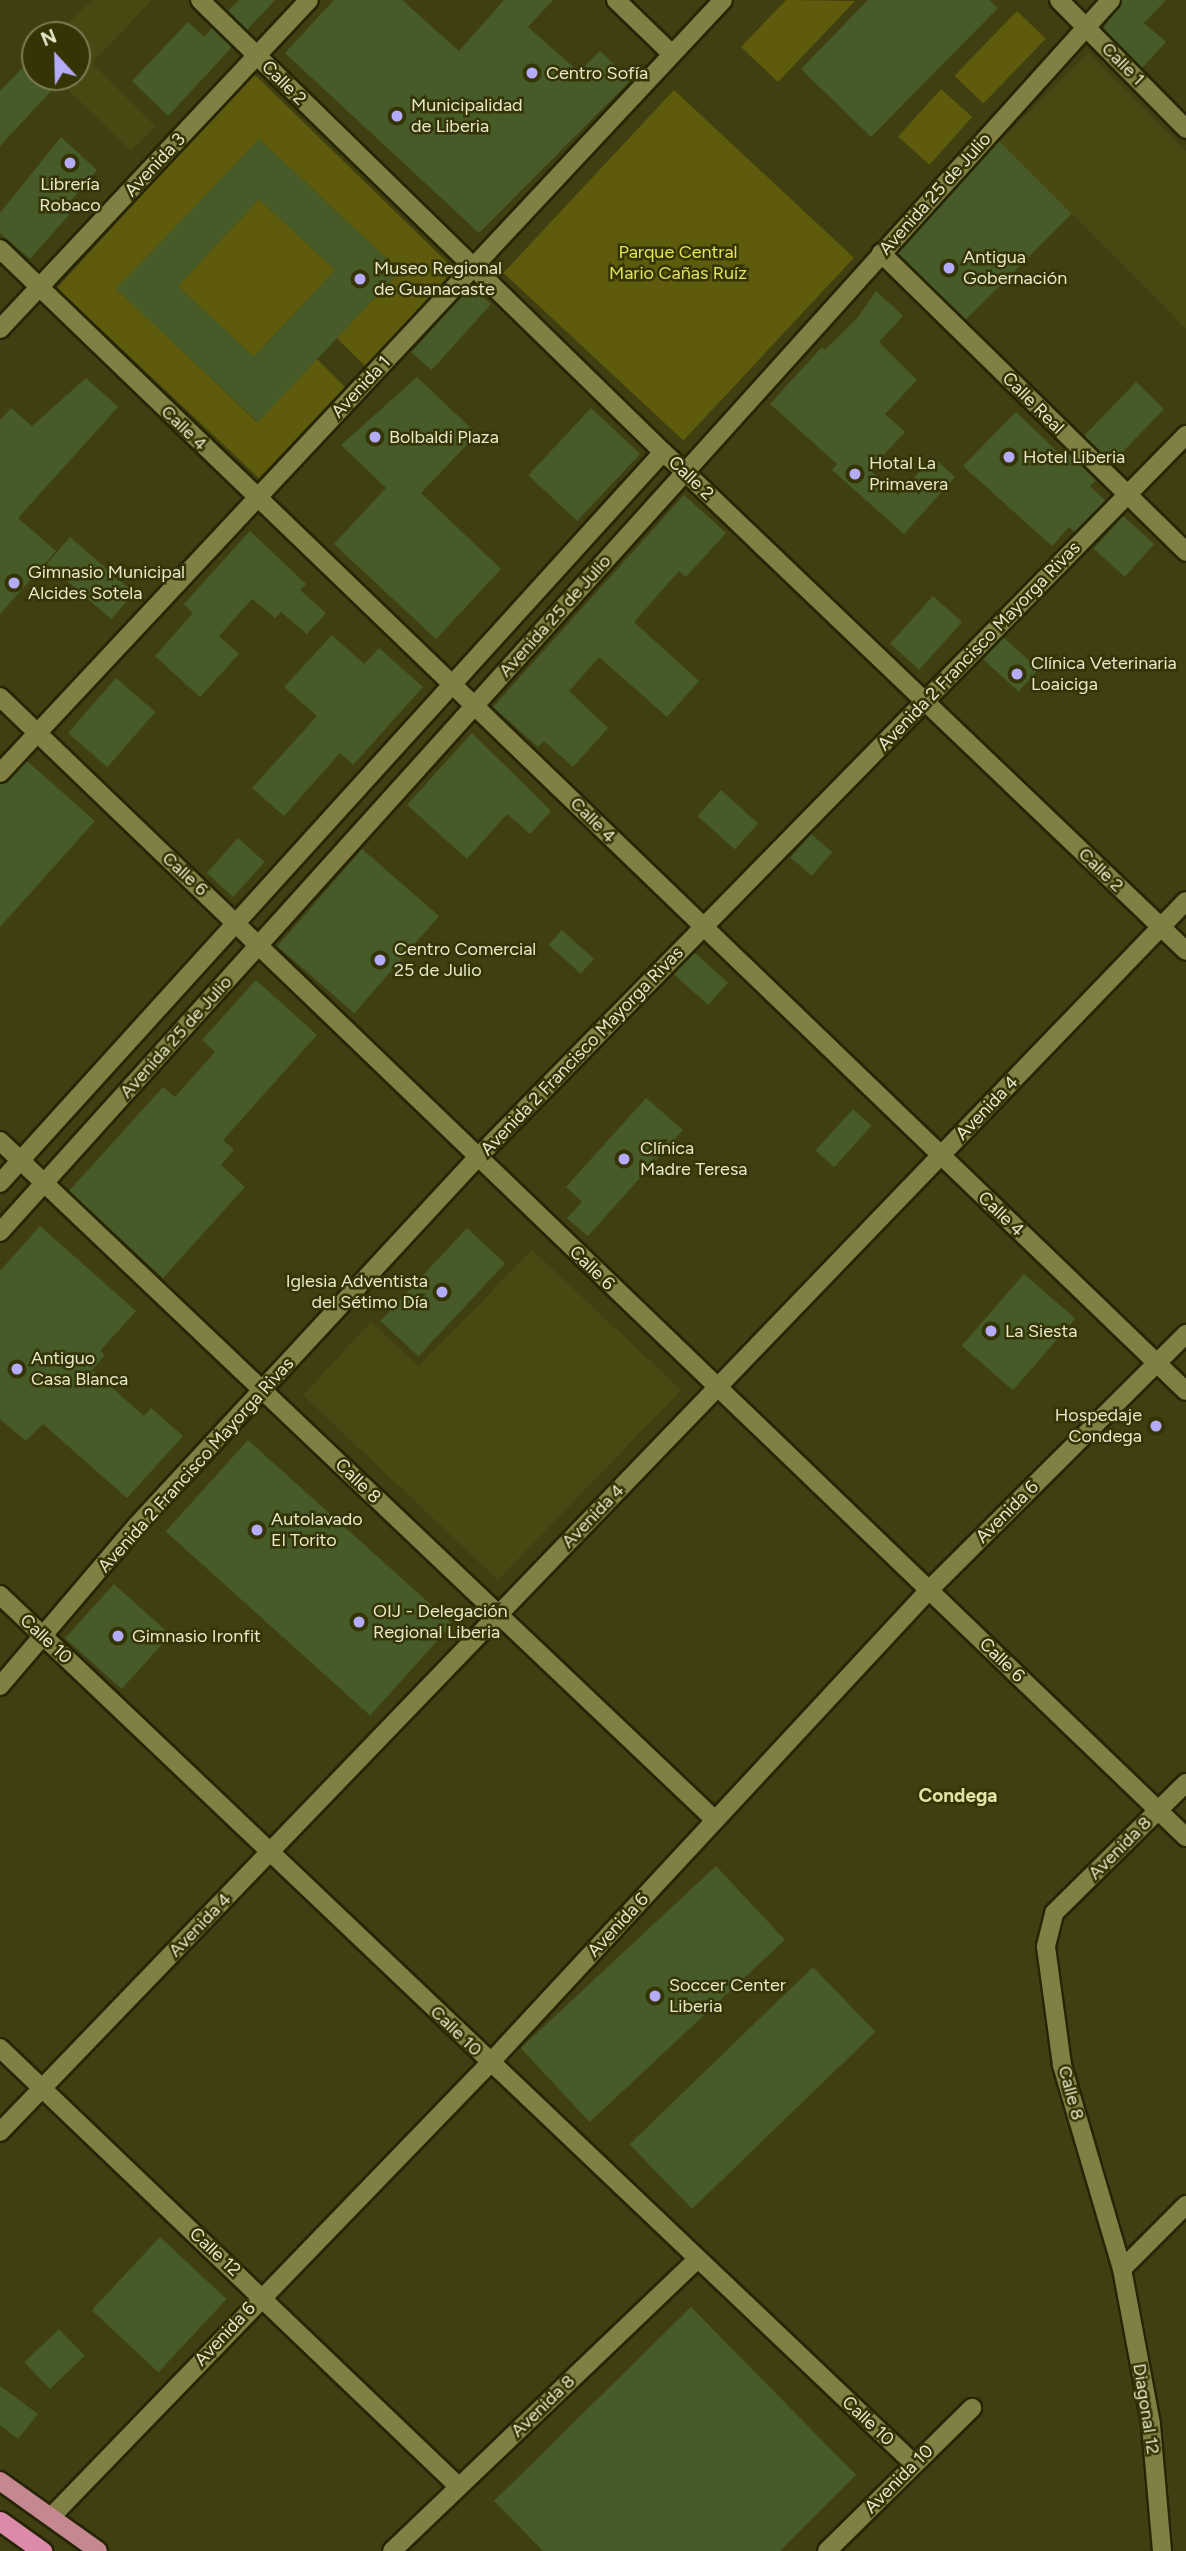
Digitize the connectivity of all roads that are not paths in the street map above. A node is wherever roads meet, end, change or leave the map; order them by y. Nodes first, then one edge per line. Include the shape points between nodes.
1 (200, 0) edge
2 (309, 0) edge
3 (616, 0) edge
4 (723, 0) edge
5 (1059, 0) edge
6 (1111, 0) edge
7 (1086, 27) junction
8 (672, 54) junction
9 (257, 56) junction
10 (1186, 129) edge
11 (0, 250) edge
12 (881, 253) junction
13 (472, 268) junction
14 (38, 288) junction
15 (0, 329) edge
16 (1186, 435) edge
17 (663, 452) junction
18 (685, 472) junction
19 (1126, 496) junction
20 (257, 498) junction
21 (1186, 552) edge
22 (453, 682) junction
23 (0, 697) edge
24 (925, 701) junction
25 (476, 704) junction
26 (37, 734) junction
27 (0, 773) edge
28 (1186, 901) edge
29 (236, 922) junction
30 (1161, 927) junction
31 (702, 928) junction
32 (259, 945) junction
33 (1186, 951) edge
34 (0, 1141) edge
35 (940, 1156) junction
36 (477, 1158) junction
37 (20, 1161) junction
38 (0, 1183) edge
39 (43, 1184) junction
40 (0, 1232) edge
41 (1186, 1334) edge
42 (1157, 1362) junction
43 (717, 1388) junction
44 (262, 1390) junction
45 (1186, 1391) edge
46 (929, 1590) junction
47 (0, 1595) edge
48 (498, 1614) junction
49 (46, 1638) junction
50 (0, 1686) edge
51 (1186, 1783) edge
52 (1158, 1810) junction
53 (715, 1820) junction
54 (1186, 1837) edge
55 (270, 1851) junction
56 (1054, 1913) joint
57 (0, 2048) edge
58 (489, 2064) junction
59 (41, 2089) junction
60 (0, 2132) edge
61 (1186, 2205) edge
62 (695, 2261) junction
63 (1122, 2269) junction
64 (261, 2295) junction
65 (972, 2408) dead end
66 (914, 2464) junction
67 (0, 2481) edge
68 (459, 2487) junction
69 (51, 2517) junction
70 (0, 2521) edge
71 (42, 2551) edge
72 (98, 2551) edge
73 (392, 2551) edge
74 (827, 2551) edge
75 (1162, 2551) edge

1 - 9 street, Calle 2
2 - 9 street, Avenida 3
3 - 8 street
4 - 8 street, Avenida 1
5 - 7 street, Calle 1
6 - 7 street, Avenida 25 de Julio
7 - 10 street, Calle 1
7 - 12 street, Avenida 25 de Julio
8 - 13 street, Avenida 1
9 - 13 street, Calle 2
9 - 14 street, Avenida 3
11 - 14 street, Calle 4
12 - 18 street, Avenida 25 de Julio
12 - 19 street, Calle Real
13 - 17 street, Calle 2
13 - 20 street, Avenida 1
14 - 15 street, Avenida 3
14 - 20 street, Calle 4
16 - 19 street, Avenida 2 Francisco Mayorga Rivas
17 - 18 street, Calle 2
17 - 22 street, Avenida 25 de Julio
18 - 24 street, Calle 2
18 - 25 street, Avenida 25 de Julio
19 - 21 street, Calle Real
19 - 24 street, Avenida 2 Francisco Mayorga Rivas
20 - 22 street, Calle 4
20 - 26 street, Avenida 1
22 - 25 street, Calle 4
22 - 29 street, Avenida 25 de Julio
23 - 26 street, Calle 6
24 - 30 street, Calle 2
24 - 31 street, Avenida 2 Francisco Mayorga Rivas
25 - 31 street, Calle 4
25 - 32 street, Avenida 25 de Julio
26 - 27 street, Avenida 1
26 - 29 street, Calle 6
28 - 30 street, Avenida 4
29 - 32 street, Calle 6
29 - 37 street, Avenida 25 de Julio
30 - 33 street, Calle 2
30 - 35 street, Avenida 4
31 - 35 street, Calle 4
31 - 36 street, Avenida 2 Francisco Mayorga Rivas
32 - 36 street, Calle 6
32 - 39 street, Avenida 25 de Julio
34 - 37 street, Calle 8
35 - 42 street, Calle 4
35 - 43 street, Avenida 4
36 - 43 street, Calle 6
36 - 44 street, Avenida 2 Francisco Mayorga Rivas
37 - 38 street, Avenida 25 de Julio
37 - 39 street, Calle 8
39 - 40 street, Avenida 25 de Julio
39 - 44 street, Calle 8
41 - 42 street, Avenida 6
42 - 45 street, Calle 4
42 - 46 street, Avenida 6
43 - 46 street, Calle 6
43 - 48 street, Avenida 4
44 - 48 street, Calle 8
44 - 49 street, Avenida 2 Francisco Mayorga Rivas via 137,1525
46 - 52 street, Calle 6
46 - 53 street, Avenida 6
47 - 49 street, Calle 10
48 - 53 street, Calle 8
48 - 55 street, Avenida 4
49 - 50 street, Avenida 2 Francisco Mayorga Rivas
49 - 55 street, Calle 10
51 - 52 street, Avenida 8
52 - 54 street, Calle 6
52 - 56 street, Avenida 8
53 - 58 street, Avenida 6
55 - 58 street, Calle 10
55 - 59 street, Avenida 4
56 - 63 street, Calle 8 via 1046,1946 1062,2065
57 - 59 street, Calle 12
58 - 62 street, Calle 10
58 - 64 street, Avenida 6
59 - 60 street, Avenida 4
59 - 64 street, Calle 12
61 - 63 street
62 - 66 street, Calle 10
62 - 68 street, Avenida 8
63 - 75 street, Diagonal 12 via 1151,2424
64 - 68 street, Calle 12
64 - 69 street, Avenida 6
65 - 66 street, Avenida 10
66 - 74 street, Avenida 10
67 - 69 main road
68 - 73 street, Avenida 8
69 - 72 main road
70 - 71 highway

